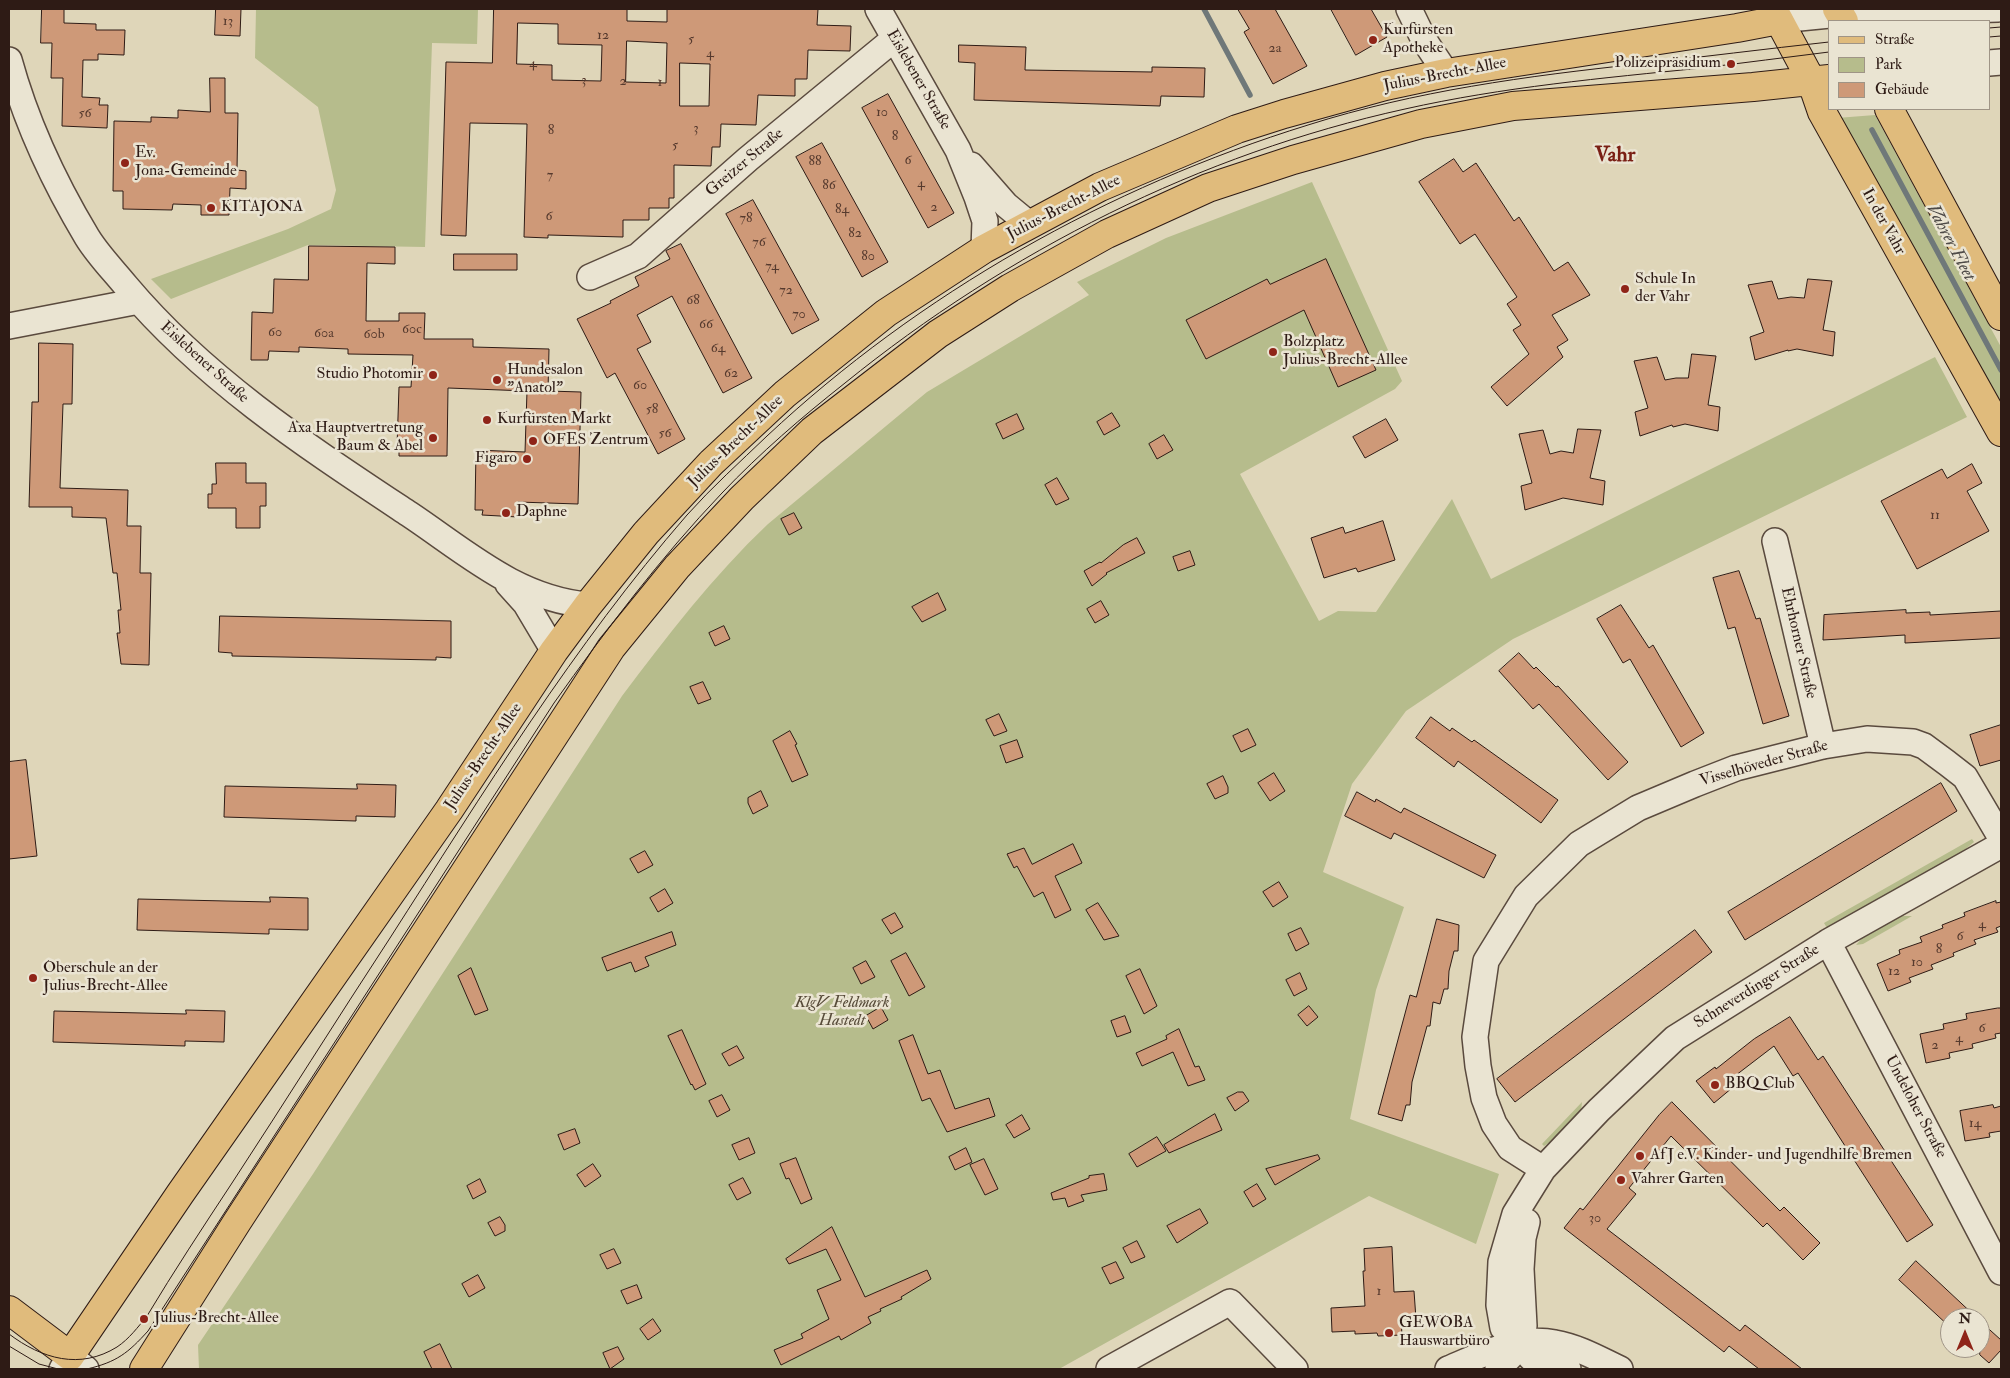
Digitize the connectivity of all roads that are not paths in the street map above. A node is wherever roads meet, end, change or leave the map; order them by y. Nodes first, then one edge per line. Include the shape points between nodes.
1 (878, 9) edge
2 (1409, 9) edge
3 (1998, 9) edge
4 (1776, 14) edge
5 (1840, 15) edge
6 (894, 39) junction
7 (9, 60) edge
8 (1446, 73) junction
9 (1820, 80) edge
10 (1890, 110) edge
11 (958, 150) junction
12 (1029, 224) junction
13 (984, 250) junction
14 (590, 276) dead end
15 (139, 301) junction
16 (2001, 316) edge
17 (9, 326) edge
18 (2001, 432) edge
19 (1775, 541) dead end
20 (501, 577) junction
21 (588, 605) junction
22 (554, 651) junction
23 (1823, 746) junction
24 (2001, 838) edge
25 (2001, 844) edge
26 (1828, 942) junction
27 (1542, 1169) junction
28 (2001, 1272) edge
29 (9, 1310) edge
30 (1519, 1342) junction
31 (73, 1365) edge
32 (144, 1369) edge
33 (1109, 1369) edge
34 (1295, 1369) edge
35 (1448, 1369) edge
36 (1498, 1369) edge
37 (1568, 1369) edge
38 (1620, 1369) edge

1 - 6 street, Eislebener Straße
2 - 8 street via 1424,40
3 - 5 street
4 - 5 street
4 - 8 main road, Julius-Brecht-Allee via 1737,28
4 - 9 main road, In der Vahr
6 - 11 street, Eislebener Straße
6 - 14 street, Greizer Straße via 748,159 638,256
7 - 15 street, Eislebener Straße via 38,144 58,184 88,239
8 - 12 main road, Julius-Brecht-Allee via 1385,86 1237,129 1100,187
9 - 18 main road, In der Vahr via 1822,112
9 - 32 main road via 1513,106 1421,124 1293,160 1208,188 1107,234 1010,288 938,334 884,374 812,431 737,503 677,566 611,648
10 - 16 main road
11 - 12 street, Eislebener Straße via 1006,205
11 - 13 street, Eislebener Straße via 978,197 984,221
12 - 13 main road, Julius-Brecht-Allee
13 - 21 main road, Julius-Brecht-Allee via 886,312 785,394 710,463 646,533
15 - 17 street
15 - 20 street, Eislebener Straße via 202,364 252,406
19 - 23 street, Ehrhorner Straße
20 - 21 street, Eislebener Straße via 536,594 564,603
20 - 22 street, Eislebener Straße via 526,604
21 - 22 main road, Julius-Brecht-Allee
22 - 31 main road, Julius-Brecht-Allee via 443,818 180,1194
23 - 24 street, Visselhöveder Straße via 1867,739 1913,742 1924,746 1965,777
23 - 27 street, Visselhöveder Straße via 1736,768 1638,808 1579,844 1526,896 1486,961 1475,1037 1484,1098 1494,1124 1510,1148
25 - 26 street, Schneverdinger Straße
26 - 27 street, Schneverdinger Straße via 1675,1038
26 - 28 street, Undeloher Straße
27 - 30 street, Schneverdinger Straße via 1515,1214 1501,1262 1499,1305 1503,1328
29 - 31 main road
30 - 35 street
30 - 36 street via 1512,1356
30 - 37 street, Schneverdinger Straße via 1531,1358
30 - 38 street via 1557,1343
33 - 34 street via 1230,1302

